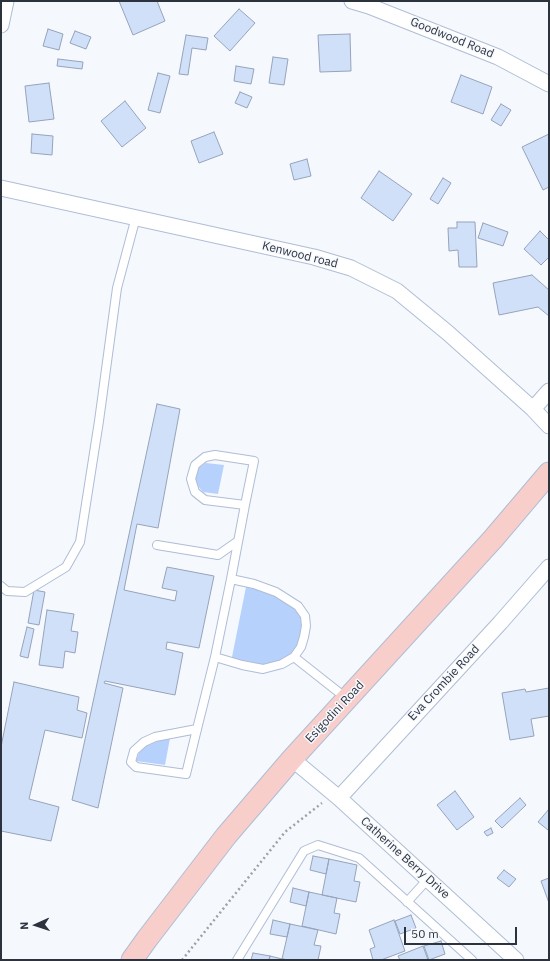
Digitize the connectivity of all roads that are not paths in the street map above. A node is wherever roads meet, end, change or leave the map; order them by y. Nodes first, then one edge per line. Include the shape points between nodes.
1 (6, 1) edge
2 (352, 1) edge
3 (1, 25) edge
4 (549, 84) edge
5 (1, 188) edge
6 (136, 217) junction
7 (549, 391) edge
8 (533, 409) junction
9 (549, 426) edge
10 (549, 473) edge
11 (245, 505) junction
12 (238, 541) junction
13 (157, 545) dead end
14 (549, 567) edge
15 (231, 579) junction
16 (1, 586) edge
17 (215, 657) junction
18 (294, 657) junction
19 (347, 699) junction
20 (197, 729) junction
21 (292, 759) junction
22 (336, 796) junction
23 (428, 879) junction
24 (407, 902) junction
25 (132, 960) edge
26 (237, 960) edge
27 (472, 960) edge
28 (516, 960) edge

1 - 3 street
2 - 4 street, Goodwood Road via 485,51
5 - 6 street, Kenwood road
6 - 8 street, Kenwood road via 314,257 351,268 396,291 448,333
6 - 16 lane via 117,288 80,542 66,567 24,592 7,591
7 - 8 street
8 - 9 street, Kenwood road
10 - 19 main road, Esigodini Road via 493,539
11 - 11 lane via 205,500 195,492 191,479 195,465 205,457 215,456 254,461
11 - 12 lane
12 - 13 lane via 218,555
12 - 15 lane
14 - 22 street, Eva Crombie Road via 500,623
15 - 17 lane
15 - 18 lane via 276,592 298,606 305,616 306,626 301,647
17 - 18 lane via 263,669 282,664
17 - 20 lane
18 - 19 lane
19 - 21 main road, Esigodini Road
20 - 20 lane via 155,737 144,742 134,751 131,762 136,767 186,774
21 - 22 street, Catherine Berry Drive
21 - 25 main road, Esigodini Road via 226,836
22 - 23 street, Catherine Berry Drive
23 - 24 lane
23 - 28 street, Catherine Berry Drive
24 - 26 lane via 359,858 318,845 304,851
24 - 27 lane

